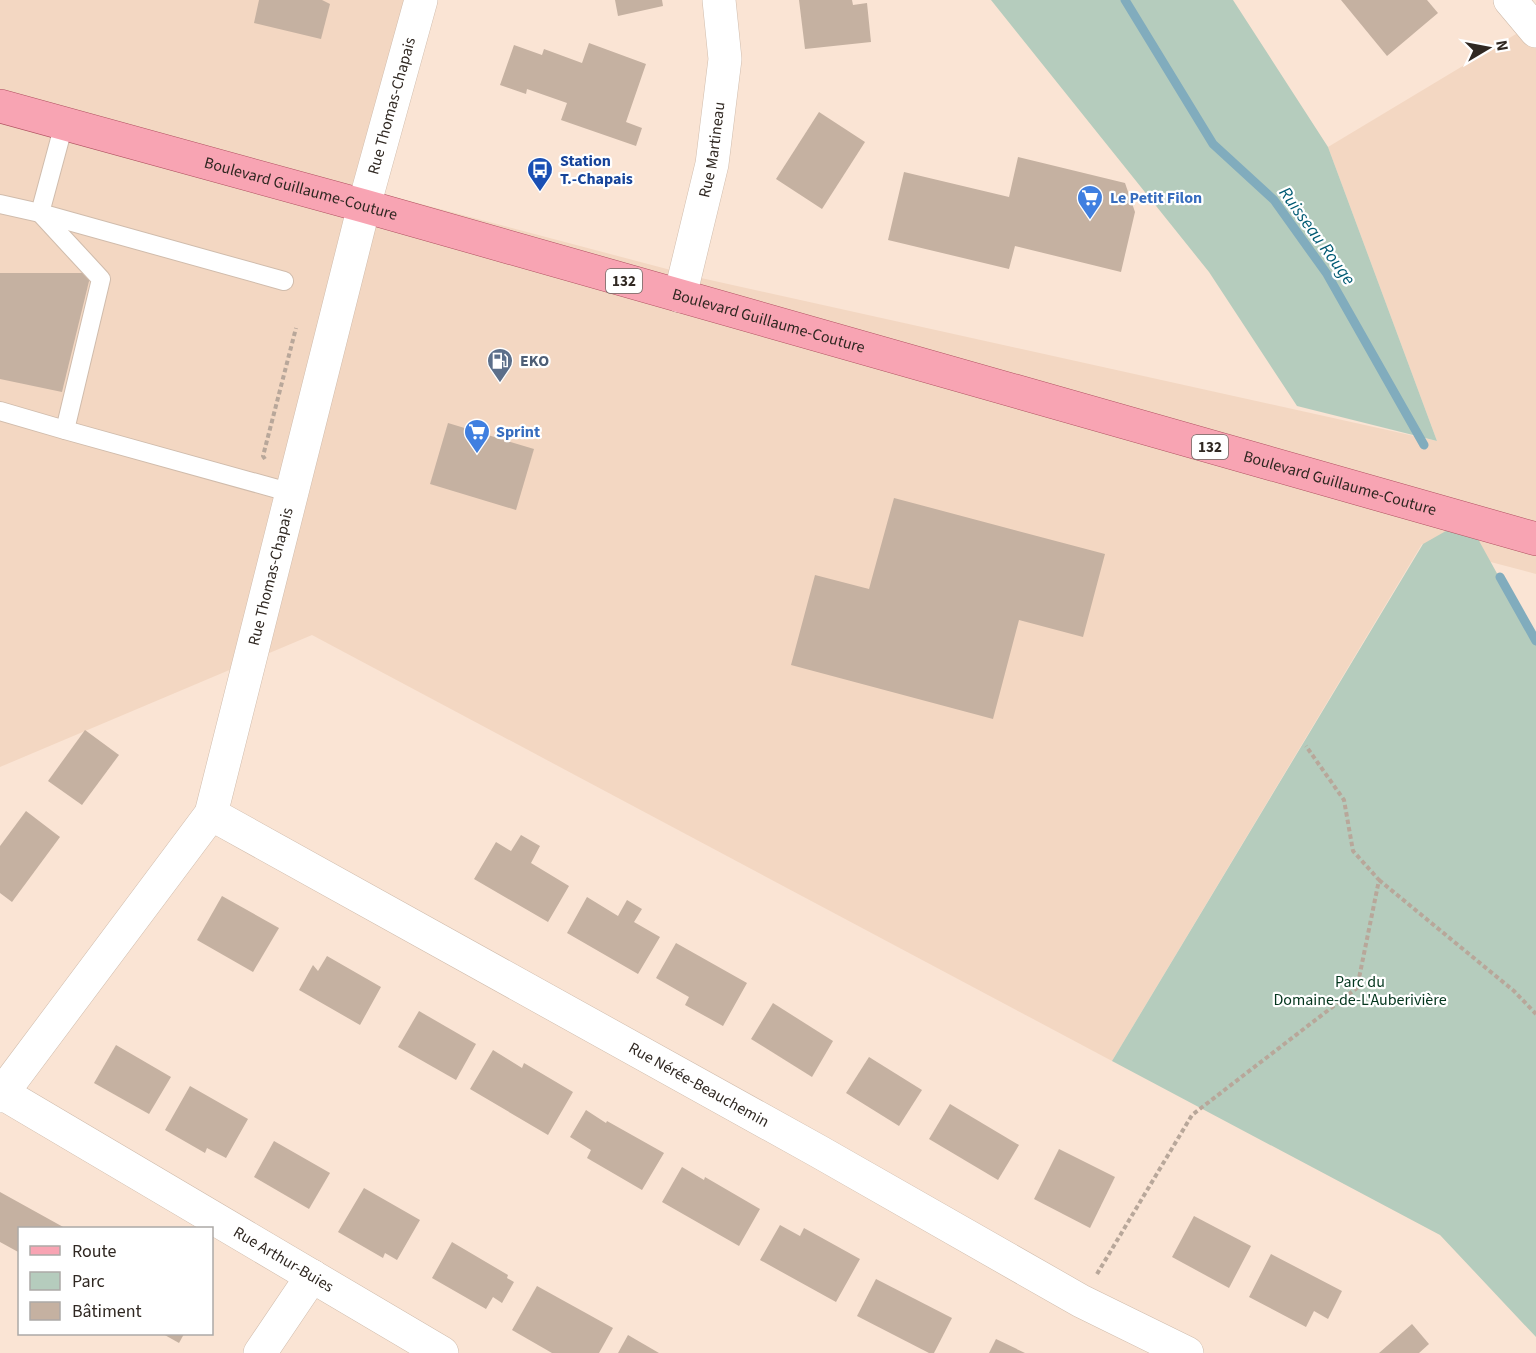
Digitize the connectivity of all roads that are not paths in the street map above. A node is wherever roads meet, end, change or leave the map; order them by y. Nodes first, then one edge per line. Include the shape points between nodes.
1 (421, 0) edge
2 (719, 0) edge
3 (1510, 0) edge
4 (1536, 31) edge
5 (0, 106) edge
6 (64, 124) junction
7 (0, 204) edge
8 (364, 207) junction
9 (40, 213) junction
10 (284, 281) dead end
11 (680, 296) junction
12 (0, 411) edge
13 (65, 430) junction
14 (292, 493) junction
15 (1536, 539) edge
16 (212, 814) junction
17 (1, 1094) edge
18 (312, 1276) junction
19 (260, 1353) edge
20 (442, 1353) edge
21 (1187, 1353) edge

1 - 8 street, Rue Thomas-Chapais
2 - 11 street, Rue Martineau via 725,59 712,164
3 - 4 street
5 - 6 main road, Boulevard Guillaume-Couture / 132
6 - 8 main road, Boulevard Guillaume-Couture / 132
6 - 9 lane
7 - 9 lane
8 - 11 main road, Boulevard Guillaume-Couture / 132
8 - 14 street, Rue Thomas-Chapais
9 - 10 lane
9 - 13 lane via 101,279
11 - 15 main road, Boulevard Guillaume-Couture / 132
12 - 13 lane
13 - 14 lane
14 - 16 street, Rue Thomas-Chapais
16 - 17 street, Rue Thomas-Chapais
16 - 21 street, Rue Nérée-Beauchemin via 1081,1300
17 - 18 street, Rue Arthur-Buies
18 - 19 street
18 - 20 street, Rue Arthur-Buies

